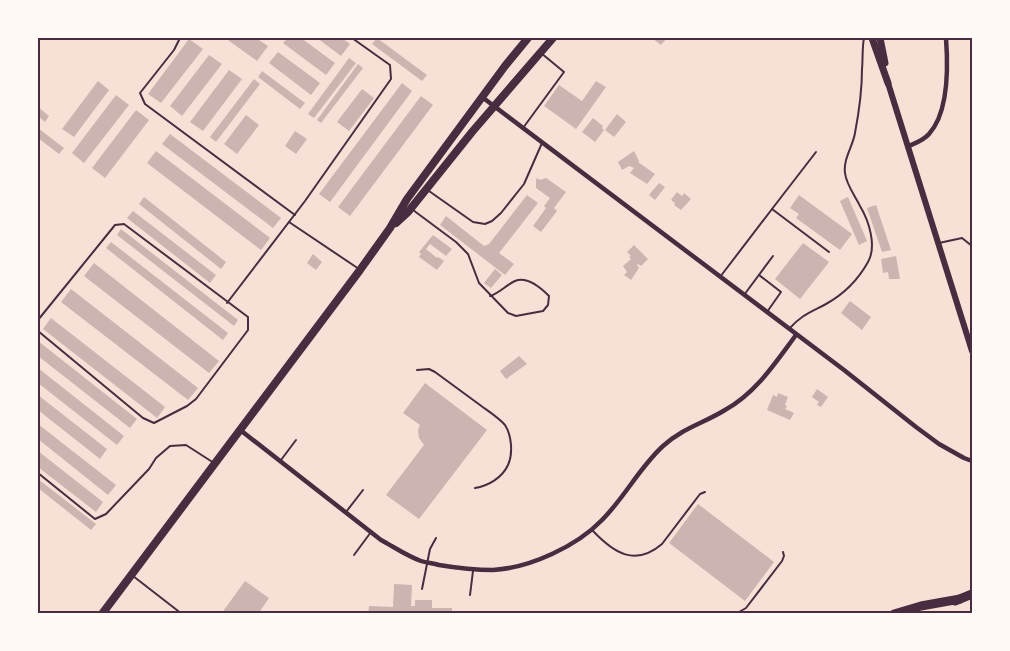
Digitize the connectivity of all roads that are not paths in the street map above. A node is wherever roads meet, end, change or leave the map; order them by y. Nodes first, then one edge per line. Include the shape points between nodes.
1 (180, 38) edge
2 (352, 38) edge
3 (528, 38) edge
4 (553, 38) edge
5 (864, 38) edge
6 (872, 38) edge
7 (880, 38) edge
8 (946, 38) edge
9 (540, 52) junction
10 (888, 83) junction
11 (482, 97) junction
12 (494, 106) junction
13 (524, 128) junction
14 (542, 142) junction
15 (909, 146) junction
16 (816, 152) dead end
17 (426, 189) junction
18 (411, 209) junction
19 (772, 209) junction
20 (295, 215) junction
21 (290, 222) junction
22 (390, 228) junction
23 (939, 243) junction
24 (972, 246) edge
25 (829, 252) dead end
26 (773, 256) dead end
27 (360, 270) junction
28 (759, 275) junction
29 (720, 277) junction
30 (744, 295) junction
31 (490, 296) junction
32 (227, 303) junction
33 (766, 312) junction
34 (38, 320) edge
35 (789, 329) junction
36 (38, 331) edge
37 (796, 335) junction
38 (972, 351) edge
39 (417, 370) dead end
40 (239, 429) junction
41 (296, 440) dead end
42 (280, 461) junction
43 (972, 461) edge
44 (214, 463) junction
45 (38, 473) edge
46 (475, 488) dead end
47 (363, 490) dead end
48 (705, 492) dead end
49 (346, 512) junction
50 (591, 529) junction
51 (371, 532) junction
52 (436, 538) dead end
53 (783, 552) dead end
54 (354, 555) dead end
55 (427, 562) junction
56 (473, 569) junction
57 (130, 574) junction
58 (422, 589) dead end
59 (972, 594) edge
60 (470, 595) dead end
61 (960, 599) junction
62 (739, 612) edge
63 (102, 614) edge
64 (182, 614) edge
65 (894, 614) edge
66 (920, 614) edge

1 - 20 lane via 140,93 145,104
2 - 20 lane via 390,65 391,79
3 - 11 main road
4 - 9 main road
5 - 35 lane via 860,107 844,171 873,241 870,259 845,291 801,316
6 - 10 main road
7 - 10 main road
8 - 15 street via 946,81 939,116 927,137
9 - 12 main road
9 - 13 lane via 564,72
10 - 15 street
11 - 12 street
11 - 22 main road
12 - 13 street
12 - 17 main road
13 - 14 street
14 - 17 lane via 524,184 501,213 485,224 473,222
14 - 29 street
15 - 23 street
16 - 19 lane
17 - 18 main road
18 - 22 main road
18 - 31 lane via 468,254 479,283
19 - 25 lane
19 - 29 lane
20 - 21 lane
21 - 27 lane
21 - 32 lane
22 - 27 main road
23 - 24 lane via 962,238
23 - 38 street
26 - 28 lane
27 - 40 main road
28 - 30 lane
28 - 33 lane via 781,292
29 - 30 street
30 - 33 street
31 - 31 lane via 516,316 543,311 549,296 525,280 516,280
32 - 34 lane via 124,224 116,225
32 - 36 lane via 248,317 248,330 196,399 154,423
33 - 35 street
35 - 37 street
37 - 43 street via 939,444
37 - 50 street via 750,392 727,409 678,433 663,446
39 - 46 lane via 435,372 507,429 511,447 507,467 498,478
40 - 42 street
40 - 44 main road
41 - 42 lane
42 - 49 street
44 - 45 lane via 186,445 170,446 106,514 95,519
44 - 57 main road
47 - 49 lane
48 - 50 lane via 662,544 643,554 614,551
49 - 51 street
50 - 56 street via 560,551 535,560 494,570
51 - 54 lane
51 - 55 street
52 - 55 lane
53 - 62 lane via 782,561
55 - 56 street
55 - 58 lane
56 - 60 lane
57 - 63 main road
57 - 64 lane
59 - 61 highway
61 - 65 highway
61 - 66 highway

